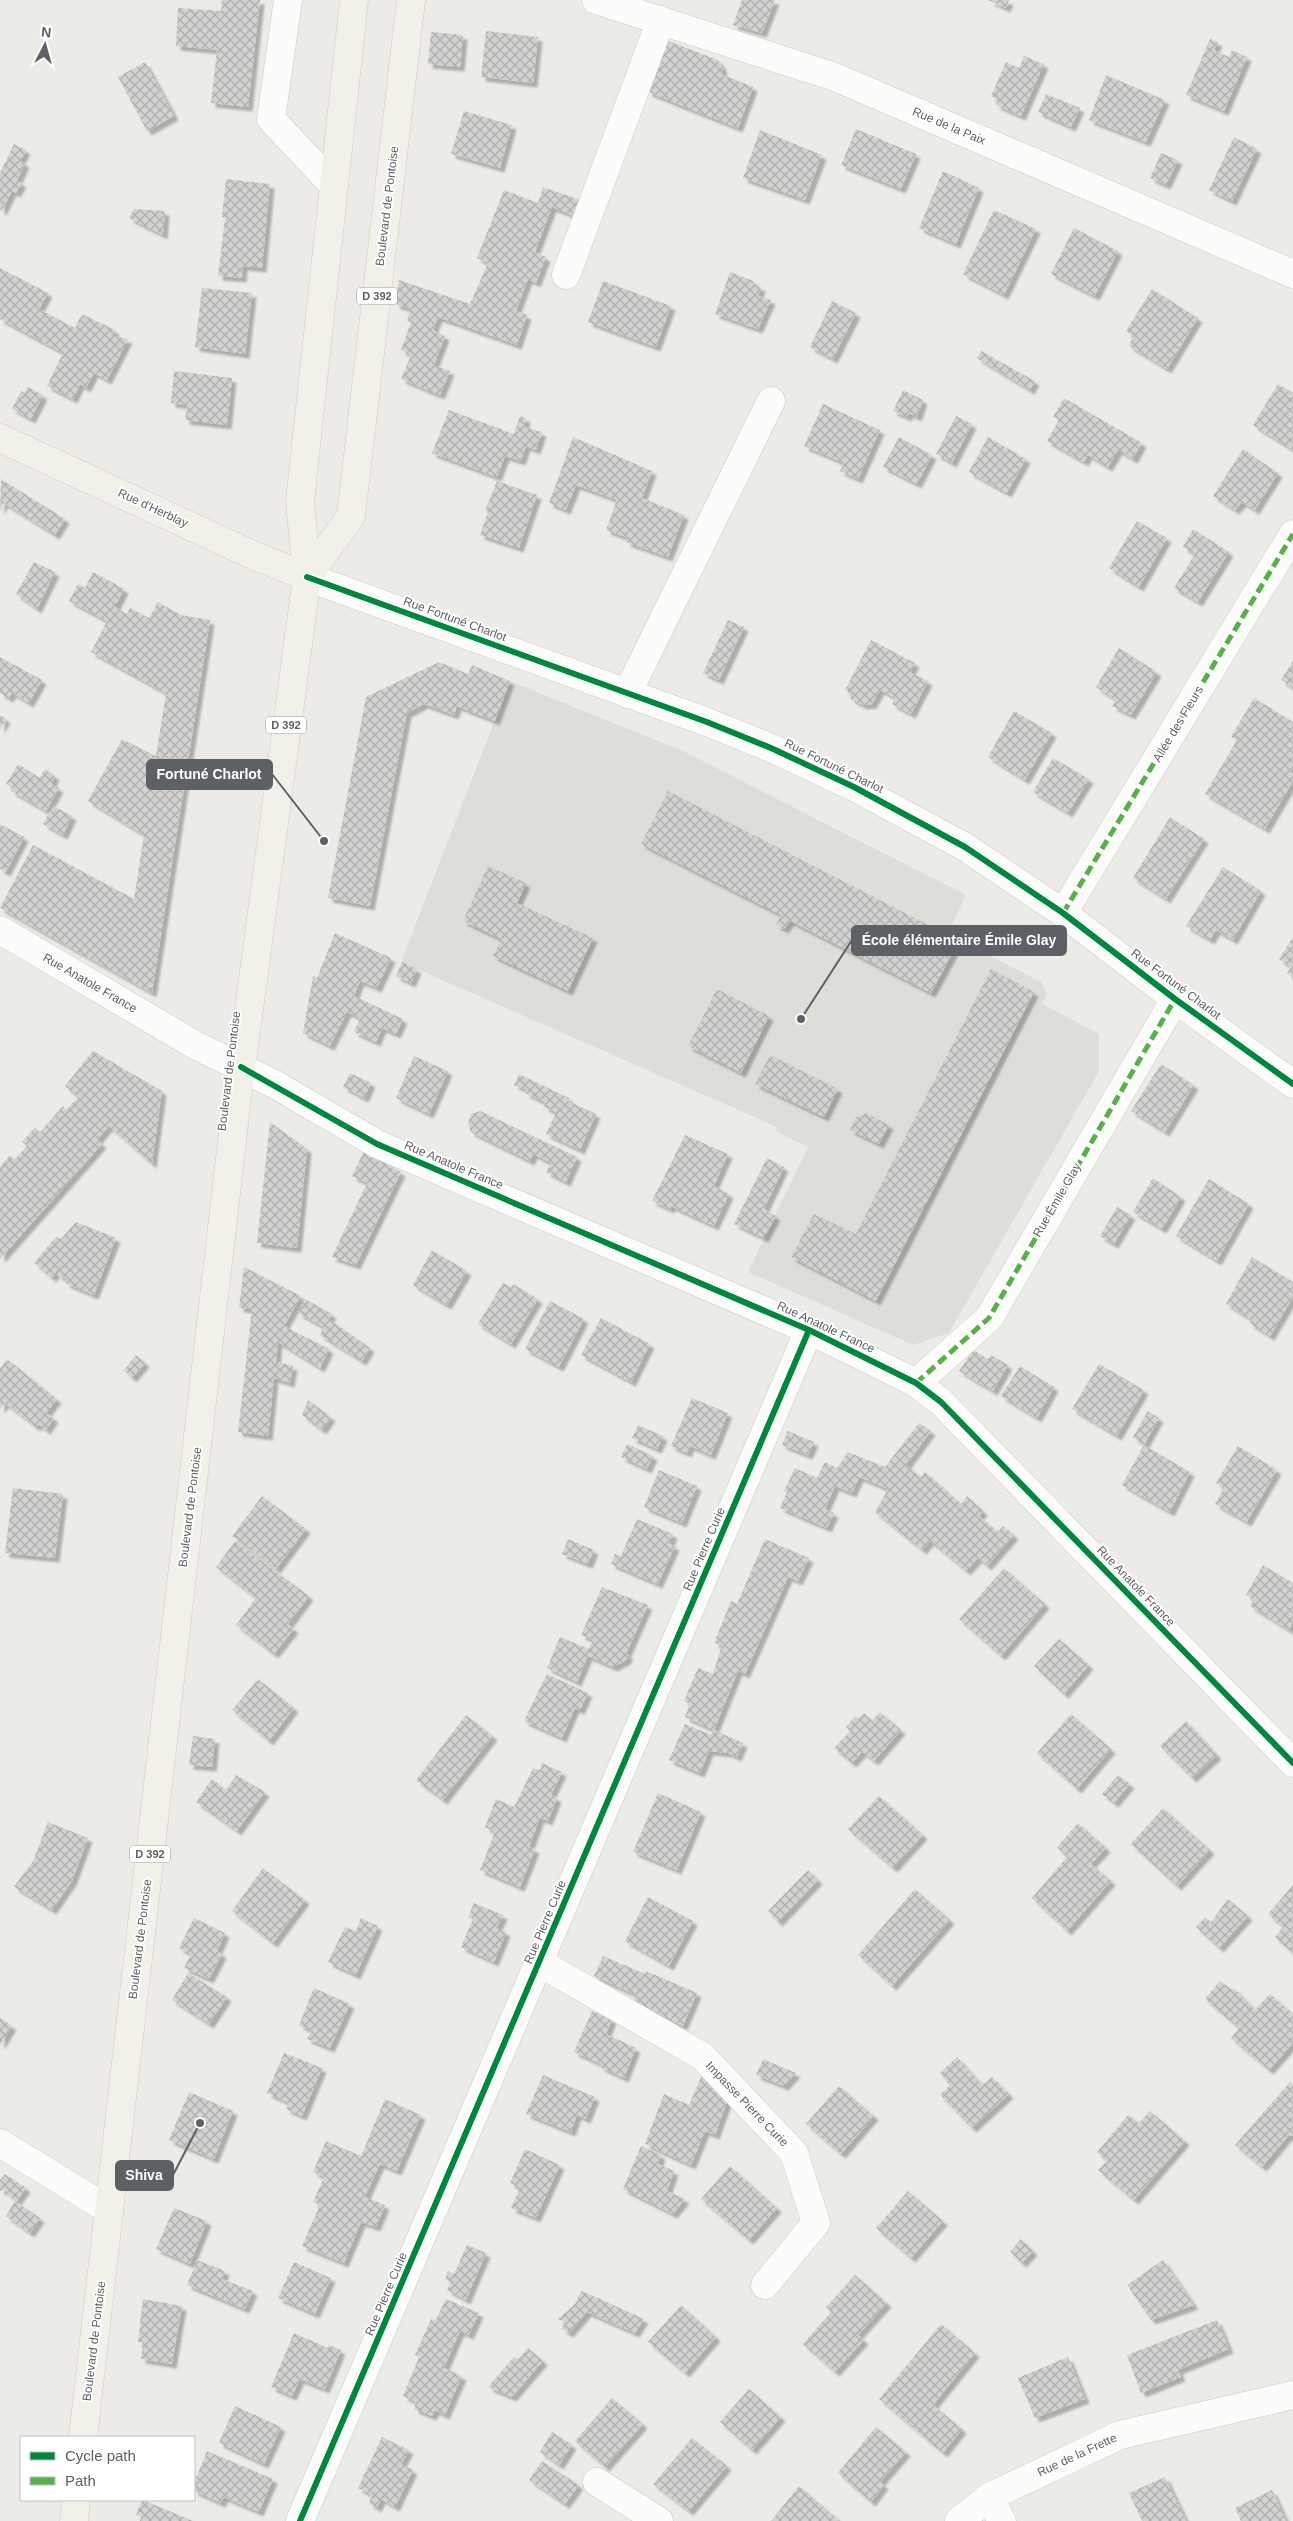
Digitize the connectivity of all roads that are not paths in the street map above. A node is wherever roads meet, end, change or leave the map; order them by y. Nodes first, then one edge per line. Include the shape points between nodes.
1 (288, 0) edge
2 (354, 0) edge
3 (411, 0) edge
4 (596, 0) edge
5 (661, 20) junction
6 (334, 186) junction
7 (1293, 274) edge
8 (566, 275) dead end
9 (771, 401) dead end
10 (0, 438) edge
11 (1293, 534) edge
12 (307, 577) junction
13 (626, 694) junction
14 (1063, 914) junction
15 (0, 930) edge
16 (1175, 999) junction
17 (241, 1067) junction
18 (1293, 1084) edge
19 (810, 1330) junction
20 (916, 1383) junction
21 (1293, 1763) edge
22 (540, 1964) junction
23 (0, 2144) edge
24 (109, 2210) junction
25 (765, 2285) dead end
26 (1293, 2395) edge
27 (83, 2436) edge
28 (597, 2482) dead end
29 (989, 2497) junction
30 (76, 2501) edge
31 (74, 2521) edge
32 (300, 2521) edge
33 (659, 2521) edge
34 (959, 2521) edge
35 (1002, 2521) edge

1 - 6 street via 271,119
2 - 6 main road, Boulevard de Pontoise / D 392
3 - 12 main road, Boulevard de Pontoise / D 392 via 351,516
4 - 5 street, Rue de la Paix
5 - 7 street, Rue de la Paix via 834,77
5 - 8 street
6 - 12 main road, Boulevard de Pontoise / D 392 via 300,501
9 - 13 street
10 - 12 main road, Rue d'Herblay via 254,556
11 - 14 street, Allée des Fleurs
12 - 13 street, Rue Fortuné Charlot
12 - 17 main road, Boulevard de Pontoise / D 392
13 - 14 street, Rue Fortuné Charlot via 723,728 854,787 965,847
14 - 16 street, Rue Fortuné Charlot
15 - 17 street, Rue Anatole France via 195,1045
16 - 18 street, Rue Fortuné Charlot
16 - 20 street, Rue Émile Glay via 989,1318
17 - 19 street, Rue Anatole France via 377,1144
17 - 24 main road, Boulevard de Pontoise / D 392
19 - 20 street, Rue Anatole France
19 - 22 street, Rue Pierre Curie
20 - 21 street, Rue Anatole France via 941,1402
22 - 25 street, Impasse Pierre Curie via 702,2056 794,2153 816,2223
22 - 32 street, Rue Pierre Curie
23 - 24 street
24 - 27 main road, Boulevard de Pontoise / D 392
26 - 29 street, Rue de la Frette via 1120,2435
28 - 33 street
29 - 34 street, Rue de la Frette
29 - 35 street
30 - 31 main road

